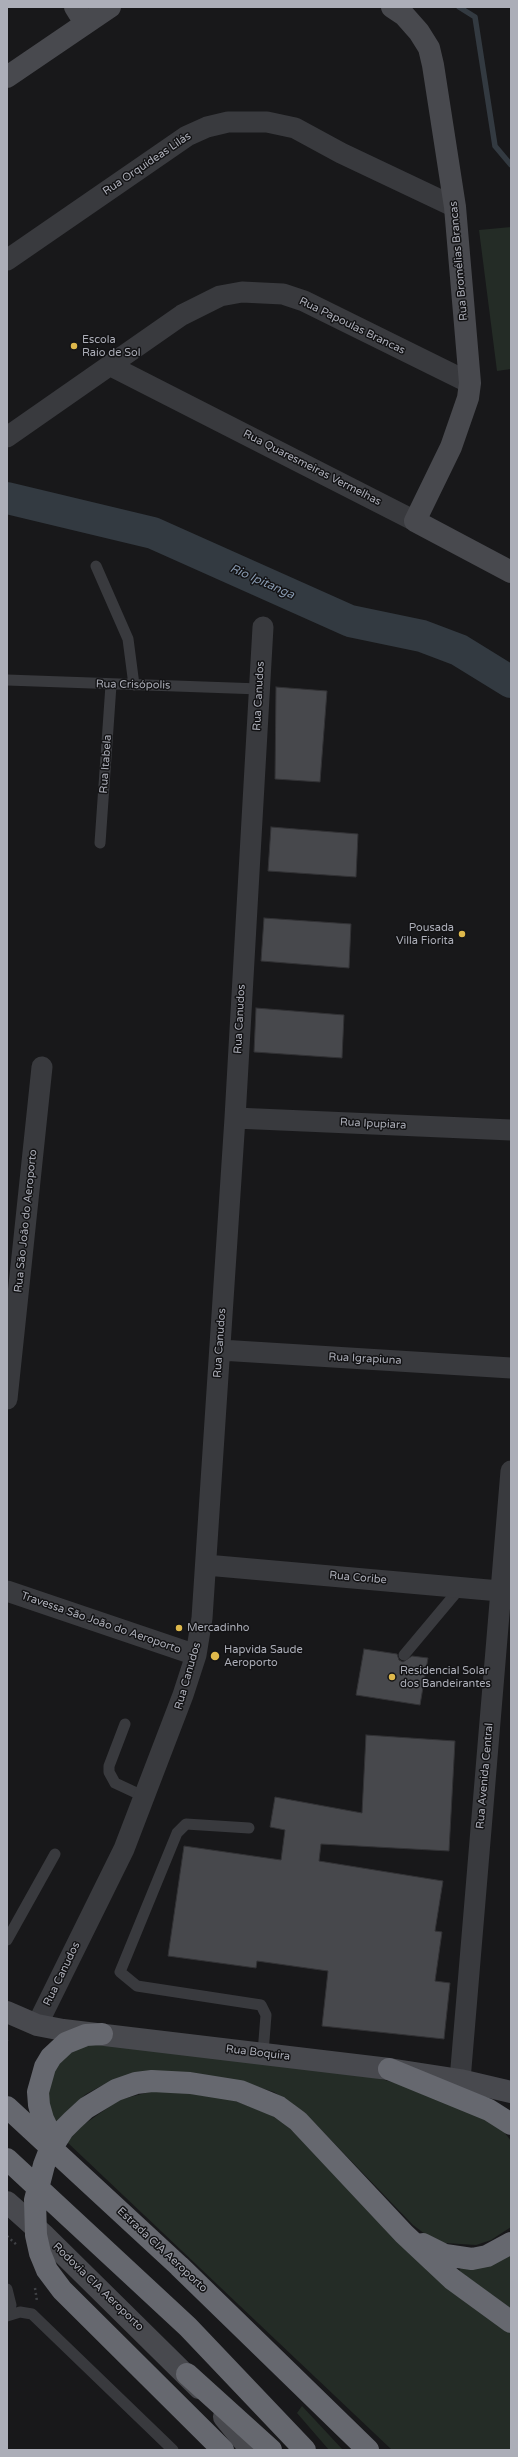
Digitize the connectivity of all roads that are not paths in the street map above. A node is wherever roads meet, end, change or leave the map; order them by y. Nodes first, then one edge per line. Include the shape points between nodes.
1 (110, 7) edge
2 (392, 7) edge
3 (80, 15) edge
4 (7, 77) edge
5 (455, 207) junction
6 (7, 260) edge
7 (111, 366) junction
8 (470, 383) junction
9 (7, 437) edge
10 (415, 521) junction
11 (96, 566) dead end
12 (511, 572) edge
13 (263, 627) dead end
14 (7, 680) edge
15 (111, 685) junction
16 (134, 685) junction
17 (260, 689) junction
18 (100, 843) dead end
19 (42, 1067) dead end
20 (235, 1118) junction
21 (511, 1130) edge
22 (220, 1350) junction
23 (511, 1368) edge
24 (7, 1399) edge
25 (511, 1471) edge
26 (206, 1565) junction
27 (461, 1588) junction
28 (7, 1591) edge
29 (506, 1591) edge
30 (404, 1654) dead end
31 (196, 1655) junction
32 (125, 1724) dead end
33 (145, 1797) junction
34 (249, 1828) dead end
35 (55, 1854) dead end
36 (7, 1940) edge
37 (7, 2012) edge
38 (37, 2025) junction
39 (102, 2034) junction
40 (263, 2053) junction
41 (389, 2068) junction
42 (460, 2080) junction
43 (511, 2092) edge
44 (7, 2107) edge
45 (511, 2124) edge
46 (7, 2159) edge
47 (67, 2162) junction
48 (7, 2202) edge
49 (404, 2234) junction
50 (511, 2243) edge
51 (7, 2289) edge
52 (7, 2315) edge
53 (511, 2322) edge
54 (187, 2374) junction
55 (176, 2401) junction
56 (173, 2450) edge
57 (207, 2450) edge
58 (223, 2450) edge
59 (251, 2450) edge
60 (271, 2450) edge
61 (305, 2450) edge
62 (368, 2450) edge

1 - 3 street
2 - 5 street, Rua Bromélias Brancas via 404,15 429,48
3 - 4 street
5 - 6 street, Rua Orquídeas Lilás via 341,153 295,128 267,122 228,122 207,126 187,136
5 - 8 street, Rua Bromélias Brancas
7 - 8 street, Rua Papoulas Brancas via 203,303 220,296 261,292 283,294 304,301
7 - 9 street, Rua Papoulas Brancas
7 - 10 street, Rua Quaresmeiras Vermelhas
8 - 10 street, Rua Bromélias Brancas via 466,404 451,447
10 - 12 street, Rua Quaresmeiras Vermelhas
11 - 16 lane via 128,639
13 - 17 street, Rua Canudos
14 - 15 lane, Rua Crisópolis
15 - 16 lane, Rua Crisópolis
15 - 18 lane, Rua Itabela
16 - 17 lane, Rua Crisópolis
17 - 20 street, Rua Canudos
19 - 24 street, Rua São João do Aeroporto
20 - 21 street, Rua Ipupiara
20 - 22 street, Rua Canudos
22 - 23 street, Rua Igrapiuna
22 - 26 street, Rua Canudos
25 - 29 street, Rua Avenida Central
26 - 27 street, Rua Coribe
26 - 31 street, Rua Canudos
27 - 29 street, Rua Coribe
27 - 30 lane
28 - 31 street, Travessa São João do Aeroporto
29 - 42 street, Rua Avenida Central
31 - 33 street, Rua Canudos via 170,1735
32 - 33 lane via 109,1772 115,1783
33 - 38 street, Rua Canudos via 124,1849
34 - 40 lane via 186,1824 177,1833 120,1972 137,1986 261,2005 266,2015
35 - 36 lane
37 - 38 street, Rua Boquira
38 - 39 street, Rua Boquira
39 - 40 street, Rua Boquira
39 - 47 highway via 66,2043 51,2057 41,2080 39,2105 42,2119
40 - 41 street, Rua Boquira
41 - 42 street, Rua Boquira
41 - 45 highway via 489,2110
42 - 43 street, Rua Boquira
44 - 47 highway, Estrada CIA Aeroporto
46 - 61 highway via 188,2327
47 - 62 highway, Estrada CIA Aeroporto via 179,2266
48 - 54 street, Rodovia CIA Aeroporto
49 - 50 highway via 432,2250 458,2258 487,2256
49 - 53 highway via 452,2279
49 - 55 highway via 298,2121 279,2107 260,2098 218,2086 169,2081 136,2083 86,2108 63,2130 44,2165 35,2200 36,2235 40,2253 47,2270 62,2290
51 - 52 lane via 10,2305
52 - 56 lane via 20,2312 32,2314
54 - 59 street, Rodovia CIA Aeroporto
54 - 60 highway
55 - 57 lane
55 - 58 highway

